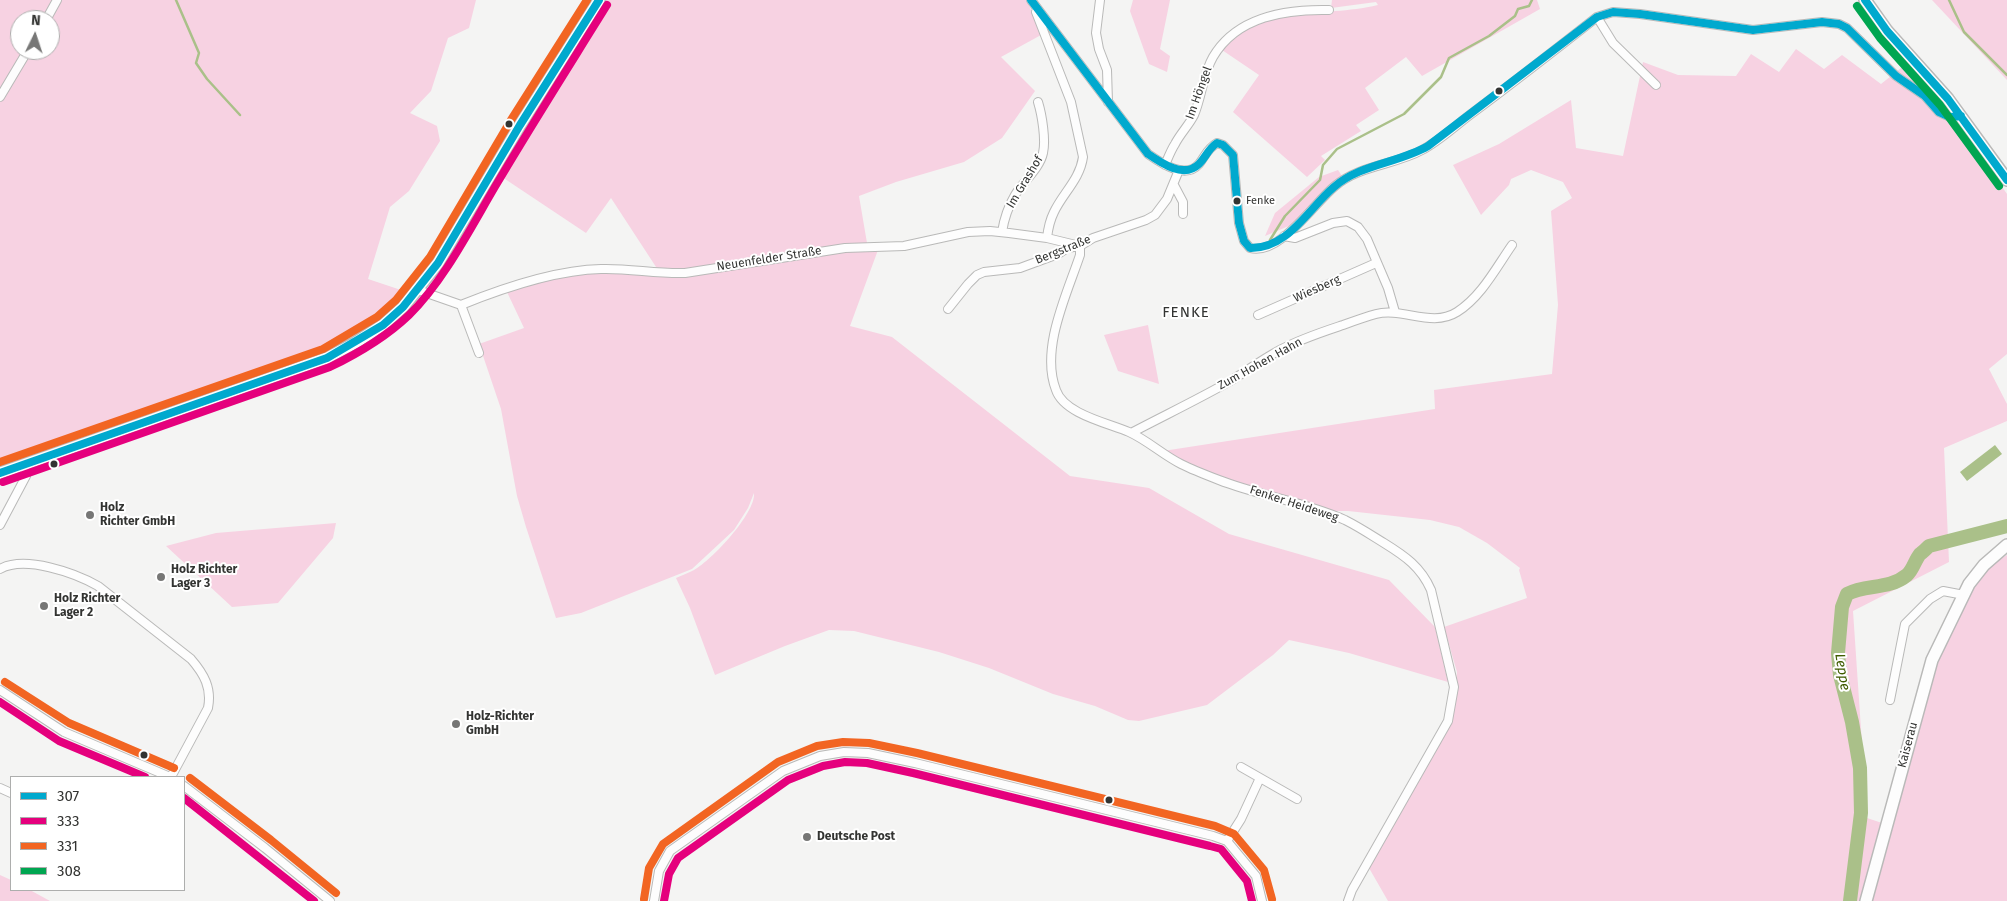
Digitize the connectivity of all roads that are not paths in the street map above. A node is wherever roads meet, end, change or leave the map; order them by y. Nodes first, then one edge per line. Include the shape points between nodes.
1 (599, 0) edge
2 (1031, 0) edge
3 (1100, 0) edge
4 (1866, 0) edge
5 (1036, 8) junction
6 (1329, 10) dead end
7 (1597, 17) junction
8 (21, 60) edge
9 (1656, 85) dead end
10 (0, 97) edge
11 (1038, 102) dead end
12 (1108, 102) junction
13 (1961, 116) junction
14 (1165, 165) junction
15 (1179, 170) junction
16 (2007, 180) edge
17 (1174, 185) junction
18 (1183, 214) dead end
19 (1002, 232) junction
20 (1284, 236) junction
21 (1047, 238) junction
22 (1512, 245) dead end
23 (1080, 246) junction
24 (1376, 263) junction
25 (418, 290) junction
26 (461, 305) junction
27 (948, 309) dead end
28 (1395, 312) junction
29 (1258, 315) dead end
30 (479, 353) dead end
31 (1132, 433) junction
32 (24, 465) junction
33 (0, 473) edge
34 (0, 525) edge
35 (2007, 545) edge
36 (0, 569) edge
37 (1964, 595) junction
38 (0, 690) edge
39 (1890, 700) dead end
40 (1241, 767) dead end
41 (169, 776) edge
42 (172, 776) edge
43 (1260, 778) junction
44 (185, 787) edge
45 (1298, 799) dead end
46 (1227, 841) junction
47 (330, 901) edge
48 (654, 901) edge
49 (1262, 901) edge
50 (1348, 901) edge
51 (1866, 901) edge

1 - 25 main road via 438,263
2 - 5 street
3 - 12 street via 1096,33 1107,70
4 - 13 main road via 1887,31
5 - 12 street
5 - 21 street via 1071,102 1083,157 1075,180 1054,210
6 - 14 street, Im Höngel via 1304,10 1257,19 1226,42 1213,56 1193,118 1174,144
7 - 9 street via 1613,43
7 - 13 street via 1613,12 1640,14 1753,30 1822,22 1839,24 1896,76 1925,96 1939,112 1950,117
7 - 20 street via 1423,150 1371,166 1336,184
8 - 10 street
11 - 19 street, Im Grashof via 1044,152 1015,196
12 - 14 street via 1148,154
13 - 16 main road
14 - 15 street
15 - 17 street, Bergstraße
15 - 20 street via 1193,169 1208,148 1217,143 1223,145 1232,155 1244,241 1250,248 1261,249 1275,244
17 - 18 street via 1183,202
17 - 23 street, Bergstraße via 1155,215
19 - 21 street, Neuenfelder Straße
19 - 26 street, Neuenfelder Straße via 968,232 904,246 822,250 685,273 572,271
20 - 24 street via 1295,238 1347,221 1358,227 1367,239
21 - 23 street, Neuenfelder Straße
22 - 28 street, Zum Hohen Hahn via 1472,300 1456,312 1430,318
23 - 27 street, Bergstraße via 1067,248 1020,268 977,275
23 - 31 street, Fenker Heideweg via 1053,342 1052,371 1056,392 1065,404 1084,415
24 - 28 street
24 - 29 street, Wiesberg
25 - 26 street
25 - 32 main road via 383,324 327,358
26 - 30 street
28 - 31 street, Zum Hohen Hahn via 1376,314 1301,340
31 - 50 street, Fenker Heideweg via 1180,464 1345,520 1405,556 1426,578 1432,590 1454,687 1448,722
32 - 33 main road
32 - 34 street via 26,476
35 - 37 main road, Kaiserau via 1984,565
36 - 42 street via 26,563 84,578 191,659 204,674 210,699 208,708
37 - 39 street via 1943,591 1905,624
37 - 51 main road, Kaiserau via 1932,660
38 - 41 street via 64,732
40 - 43 street
43 - 45 street
43 - 46 street
44 - 47 street
46 - 48 street via 910,762 868,753 844,752 820,756 783,771 670,851 659,870
46 - 49 street via 1256,876

